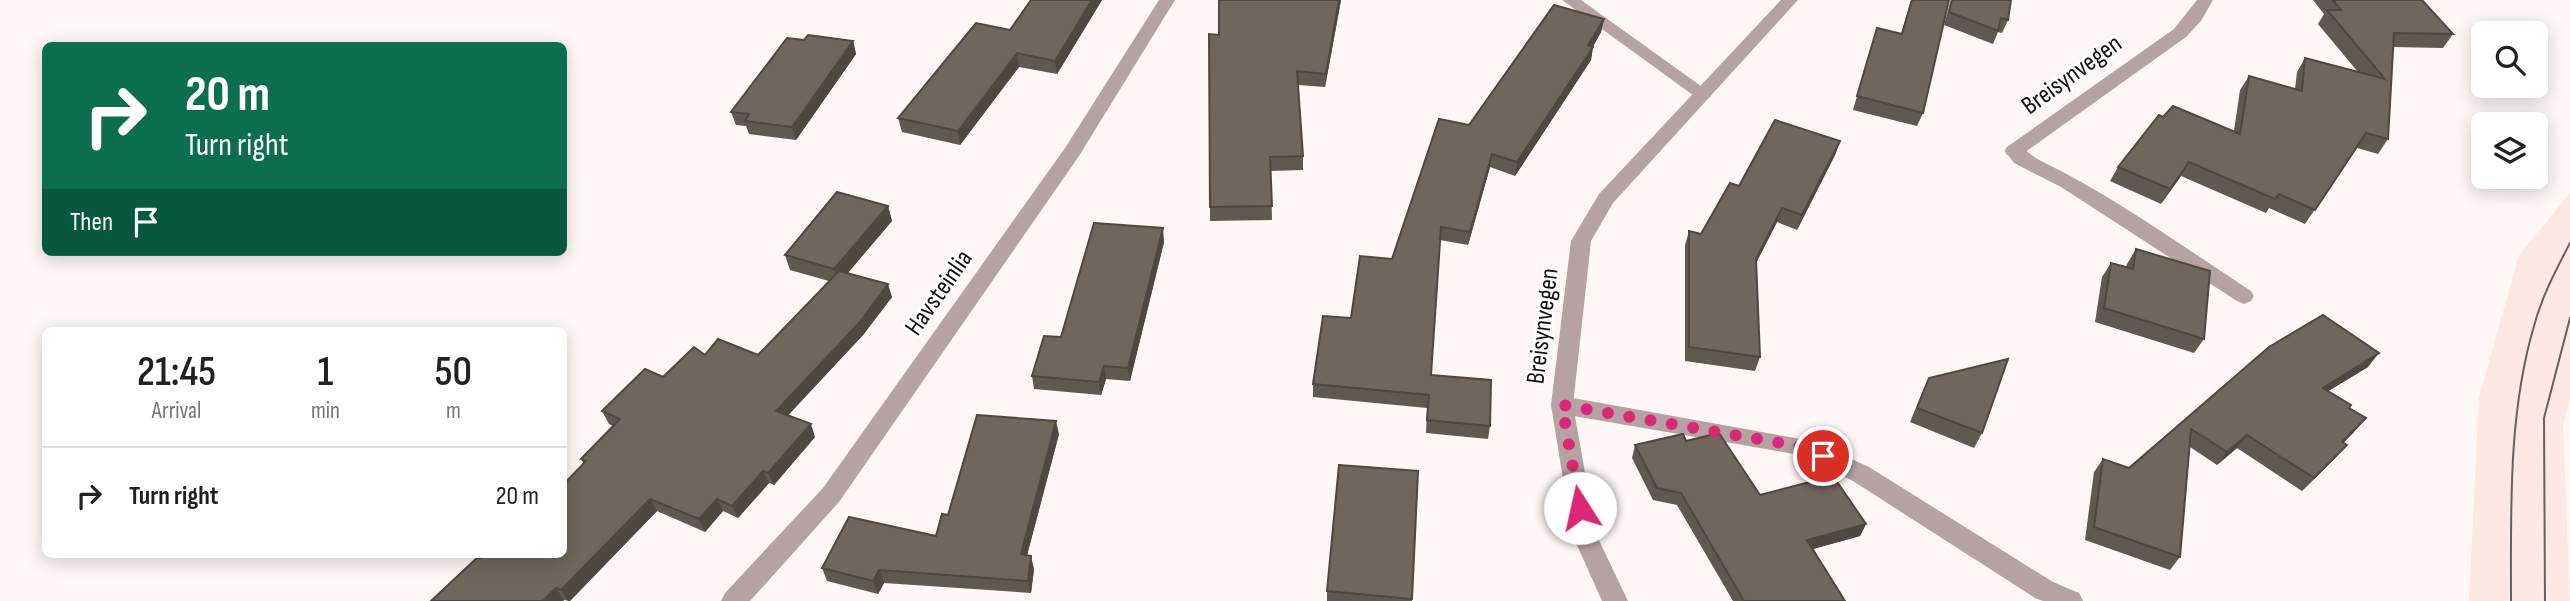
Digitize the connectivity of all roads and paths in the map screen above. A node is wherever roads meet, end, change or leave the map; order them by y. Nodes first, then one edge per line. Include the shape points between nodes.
1 (1167, 0) edge
2 (1570, 0) edge
3 (1790, 0) edge
4 (2205, 0) edge
5 (1703, 94) junction
6 (2244, 296) dead end
7 (1562, 405) junction
8 (734, 601) edge
9 (1615, 601) edge
10 (2070, 601) edge

1 - 8 street, Havsteinlia via 1072,152 831,495
2 - 5 street
3 - 5 street, Breisynvegen
4 - 6 street, Breisynvegen via 2180,33 2014,151
5 - 7 street, Breisynvegen via 1606,199 1581,242
7 - 9 street, Breisynvegen via 1584,534
7 - 10 street via 1804,447 1861,474 2044,590

